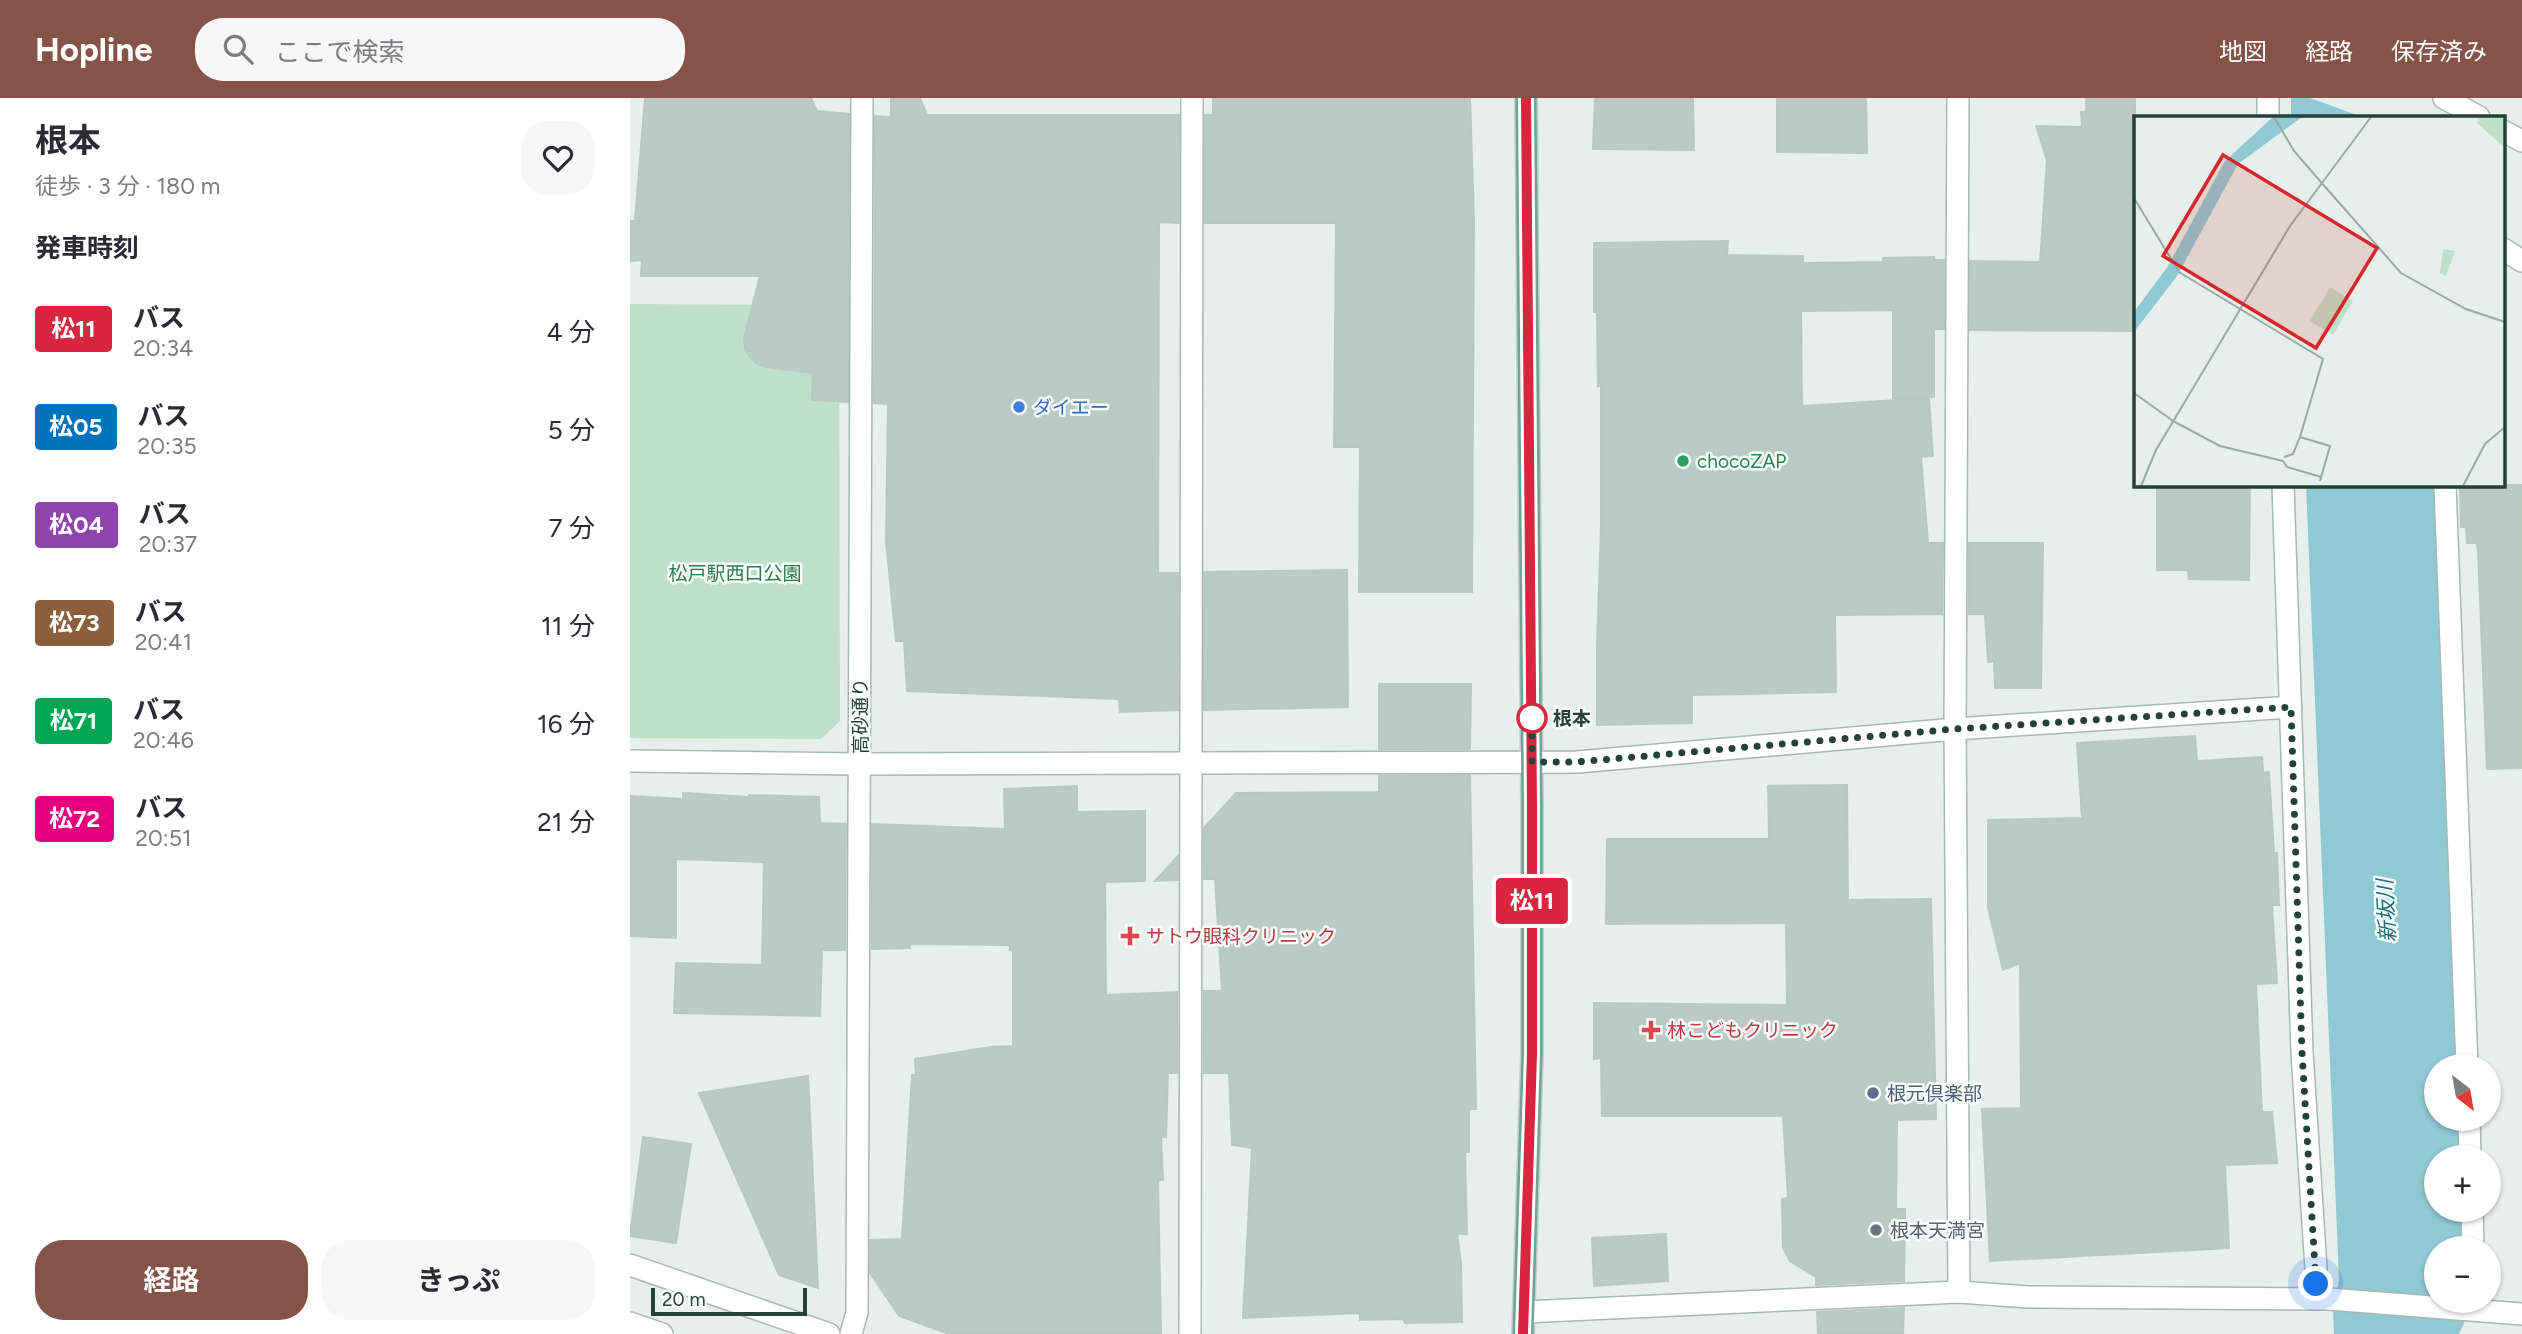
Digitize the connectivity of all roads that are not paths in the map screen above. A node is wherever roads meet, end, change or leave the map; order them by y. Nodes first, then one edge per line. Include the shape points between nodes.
1 (862, 98) edge
2 (1192, 98) edge
3 (1526, 98) edge
4 (1958, 98) edge
5 (2267, 98) edge
6 (2447, 103) edge
7 (2268, 116) edge
8 (2477, 116) edge
9 (2504, 132) edge
10 (2522, 141) edge
11 (2504, 249) edge
12 (2522, 261) edge
13 (2283, 486) edge
14 (2445, 486) edge
15 (2291, 707) junction
16 (1955, 729) junction
17 (630, 761) edge
18 (1190, 761) junction
19 (1532, 762) junction
20 (860, 764) junction
21 (2467, 1054) edge
22 (630, 1265) edge
23 (1959, 1292) junction
24 (2323, 1299) junction
25 (2424, 1304) edge
26 (2501, 1310) edge
27 (1524, 1312) junction
28 (2522, 1314) edge
29 (630, 1323) edge
30 (662, 1334) edge
31 (829, 1334) edge
32 (851, 1334) edge
33 (1190, 1334) edge
34 (1523, 1334) edge

1 - 20 street, 高砂通り
2 - 18 street
3 - 19 main road
4 - 16 street
5 - 7 street
6 - 8 street
9 - 10 street
11 - 12 street
13 - 15 street
14 - 21 street
15 - 16 street
15 - 24 street via 2302,1052 2316,1269
16 - 19 street via 1577,762
16 - 23 street
17 - 20 street
18 - 19 street
18 - 20 street
18 - 33 street
19 - 27 main road via 1532,1054
20 - 32 street, 高砂通り via 857,1312
22 - 31 street
23 - 24 street via 2028,1297
23 - 27 street
24 - 25 street
26 - 28 street
27 - 34 main road
29 - 30 street

